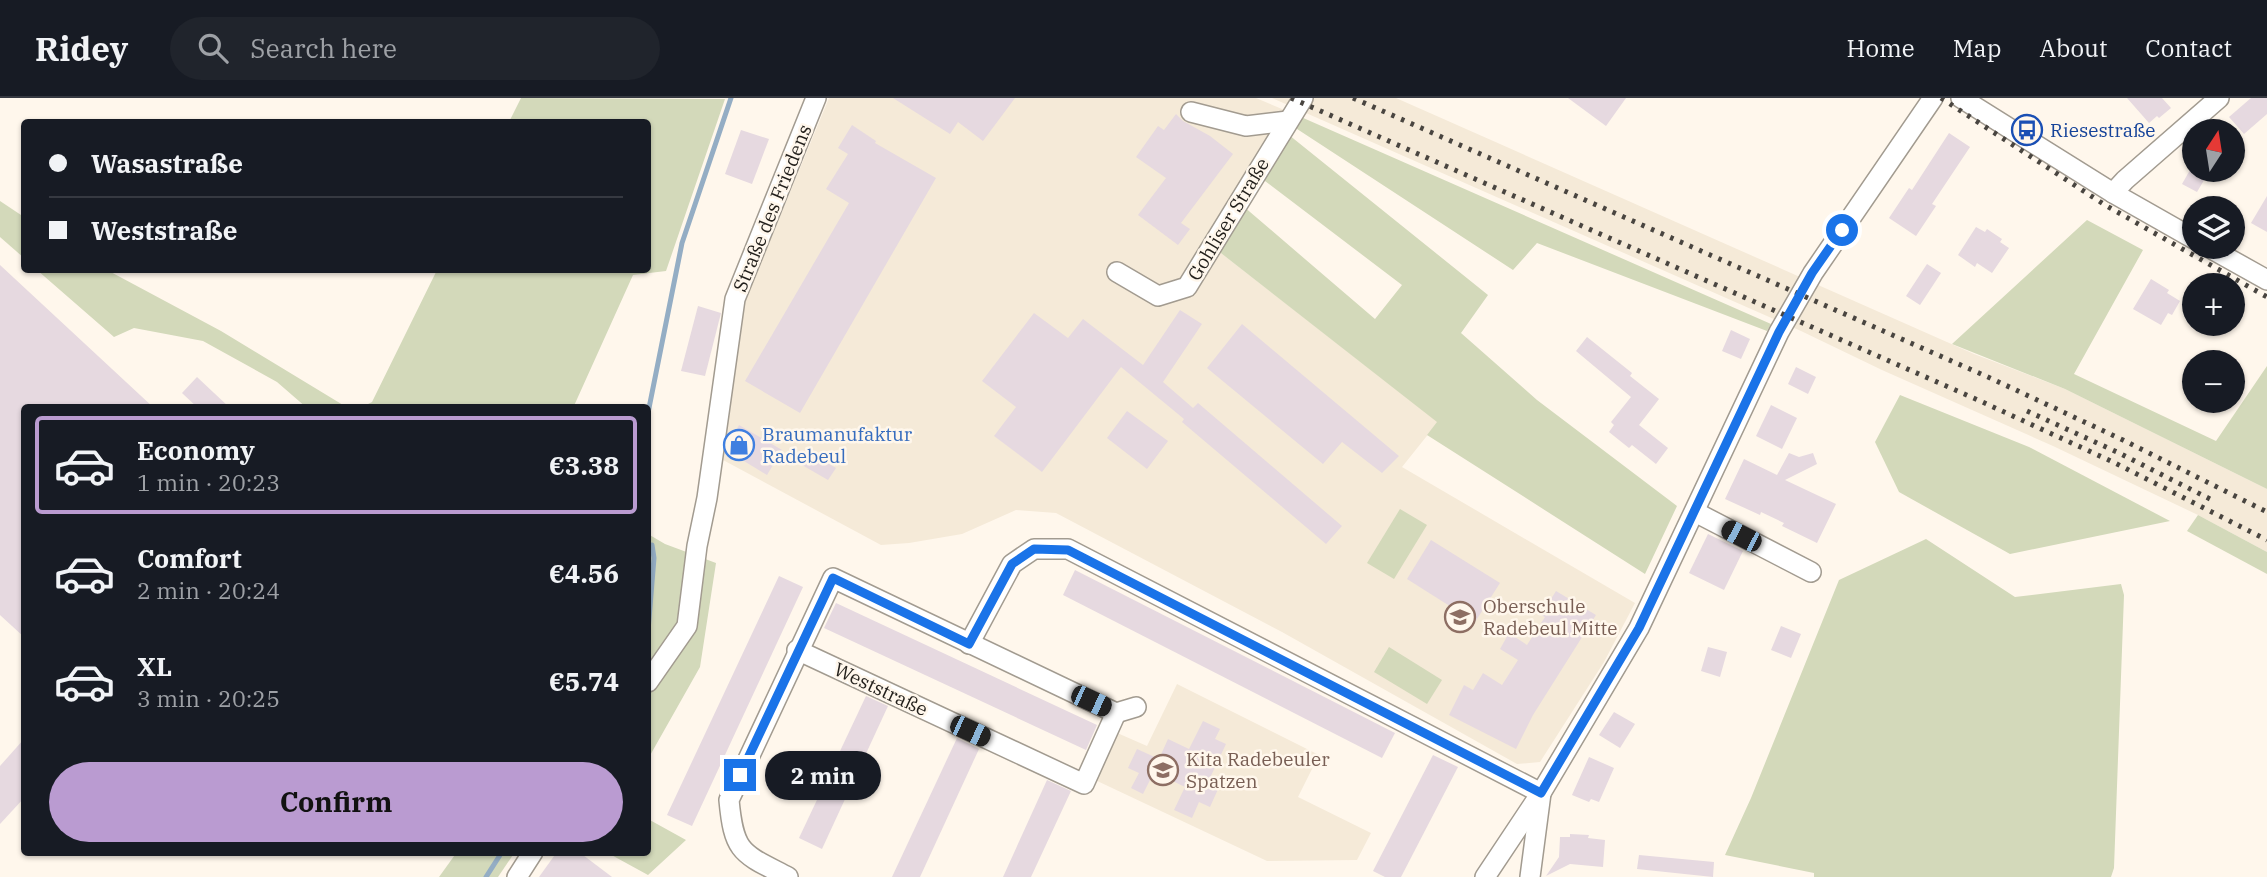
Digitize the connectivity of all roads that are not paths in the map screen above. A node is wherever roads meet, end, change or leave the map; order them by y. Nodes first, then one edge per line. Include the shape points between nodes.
1 (816, 98) edge
2 (1303, 98) edge
3 (1933, 98) edge
4 (1961, 98) edge
5 (2219, 98) edge
6 (1191, 112) dead end
7 (1288, 121) junction
8 (2113, 193) junction
9 (2182, 232) edge
10 (2229, 259) edge
11 (1117, 272) dead end
12 (2267, 280) edge
13 (1695, 512) junction
14 (1811, 572) dead end
15 (969, 644) junction
16 (797, 650) junction
17 (651, 678) edge
18 (1136, 707) dead end
19 (1116, 713) junction
20 (1541, 793) junction
21 (530, 856) edge
22 (517, 877) edge
23 (788, 877) edge
24 (1485, 877) edge
25 (1530, 877) edge

1 - 17 street, Straße des Friedens via 736,299 687,626
2 - 7 street, Gohliser Straße
3 - 13 street via 1812,273 1779,332
4 - 8 street
5 - 8 street
6 - 7 street, Gohliser Straße via 1246,126
7 - 11 street, Gohliser Straße via 1187,287 1158,296
8 - 9 street
10 - 12 street
13 - 14 street
13 - 20 street via 1639,628
15 - 16 street via 833,578
15 - 19 street
15 - 20 street via 1012,564 1034,549 1068,550
16 - 19 street, Weststraße via 1084,784
16 - 23 street via 729,800 732,831 746,855
18 - 19 street
20 - 24 street
20 - 25 street
21 - 22 street

